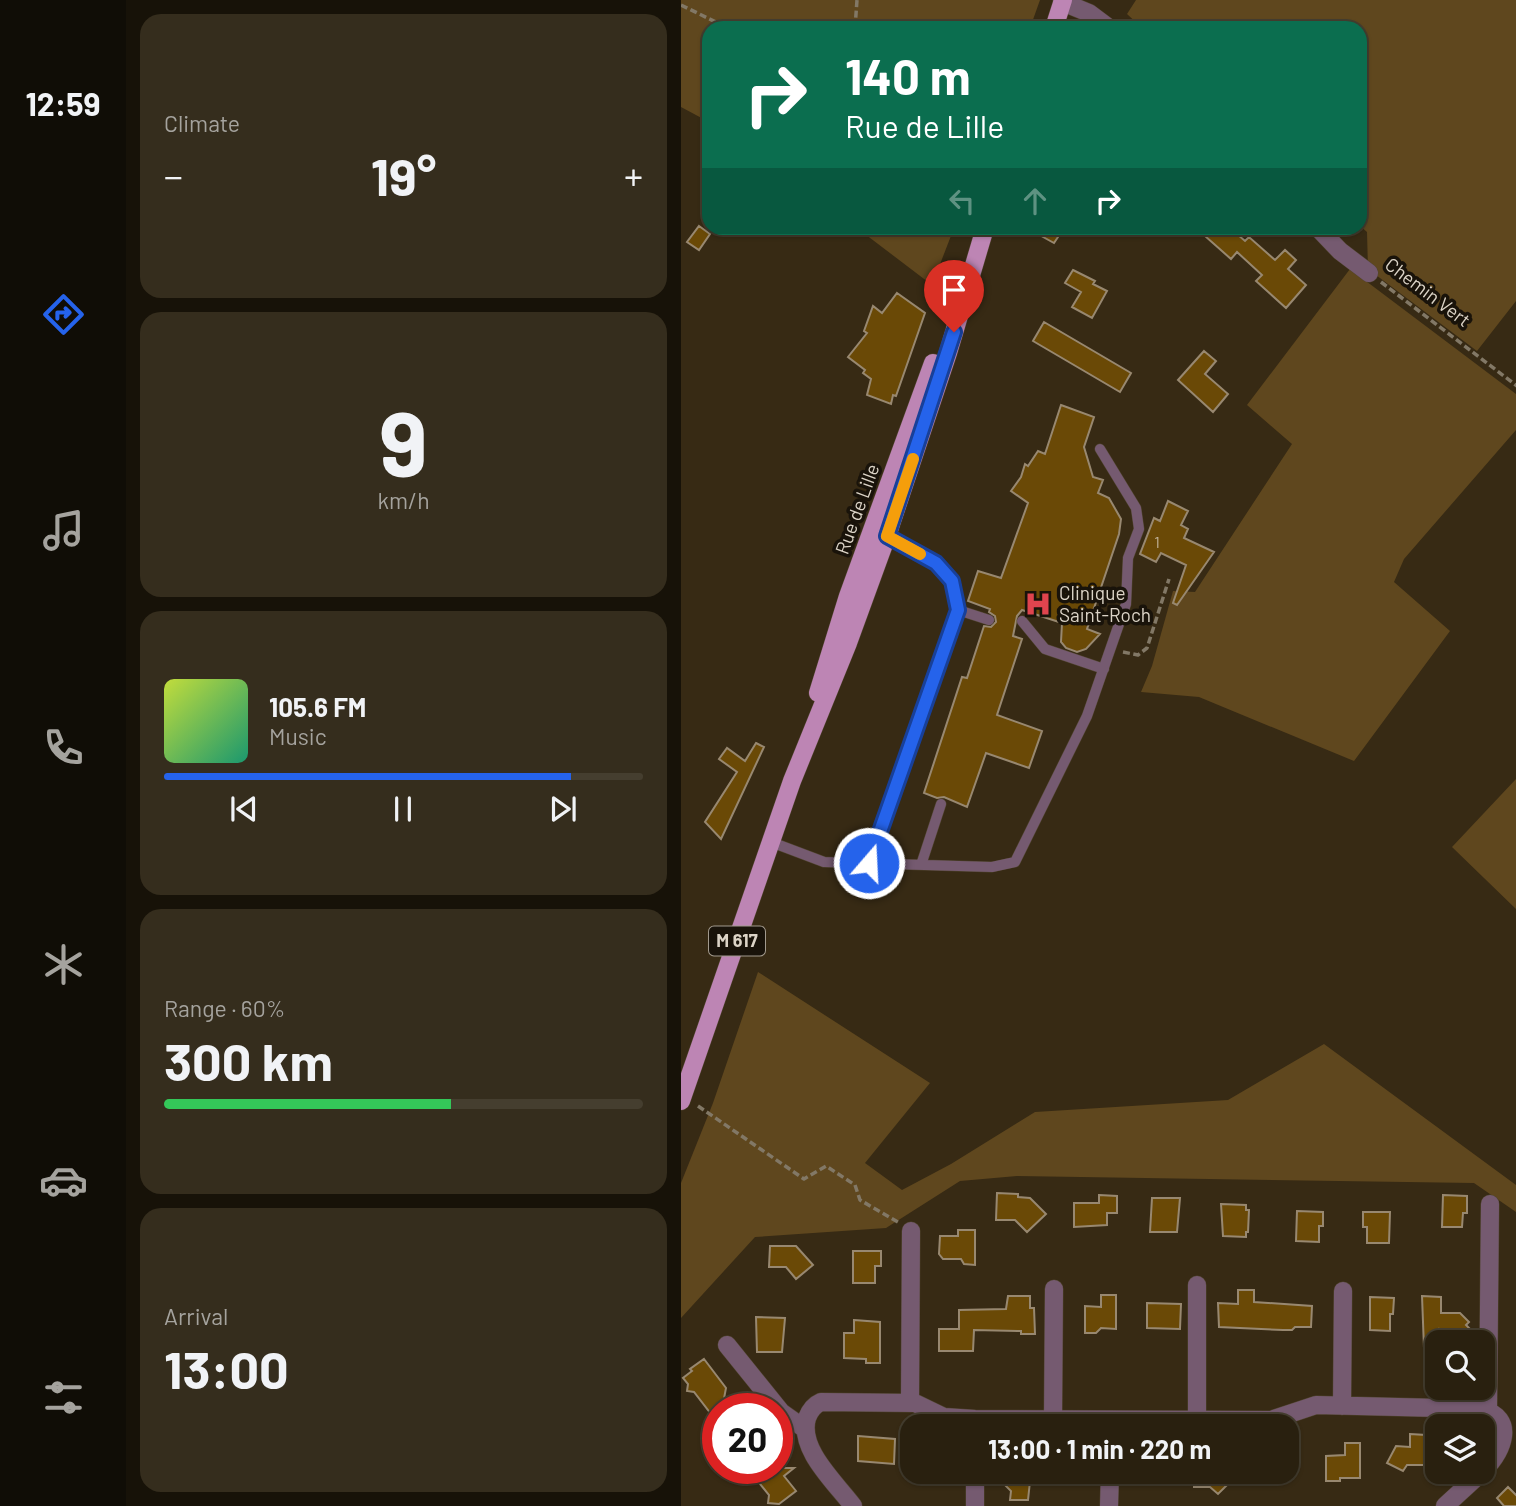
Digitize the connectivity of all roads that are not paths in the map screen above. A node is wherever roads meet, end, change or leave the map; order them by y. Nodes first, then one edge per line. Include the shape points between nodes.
1 (1063, 1) edge
2 (1056, 21) edge
3 (1100, 21) edge
4 (983, 235) edge
5 (1325, 235) edge
6 (976, 256) junction
7 (1369, 273) road end
8 (1100, 449) dead end
9 (887, 487) junction
10 (887, 536) junction
11 (958, 610) junction
12 (989, 620) dead end
13 (1022, 621) dead end
14 (1104, 669) junction
15 (792, 781) junction
16 (941, 804) dead end
17 (771, 842) junction
18 (869, 863) junction
19 (921, 864) junction
20 (682, 1098) edge
21 (1490, 1204) dead end
22 (911, 1231) road end
23 (1197, 1285) dead end
24 (1054, 1289) dead end
25 (1343, 1291) dead end
26 (727, 1345) dead end
27 (910, 1403) junction
28 (1341, 1406) junction
29 (1488, 1410) junction
30 (937, 1414) edge
31 (1053, 1414) edge
32 (1197, 1414) edge
33 (1287, 1414) edge
34 (1494, 1414) edge
35 (1495, 1414) edge
36 (805, 1429) junction
37 (1495, 1458) edge
38 (975, 1484) edge
39 (1110, 1484) edge
40 (1468, 1484) edge
41 (853, 1506) edge
42 (975, 1506) edge
43 (1109, 1506) edge
44 (1445, 1506) edge

1 - 2 main road
1 - 3 street
4 - 6 main road, Rue de Lille / M 617
5 - 7 street, Chemin Vert
6 - 9 main road, Rue de Lille / M 617
6 - 10 main road, Rue de Lille / M 617
8 - 14 lane via 1136,508 1139,529 1128,558 1126,604
9 - 10 lane via 880,528
9 - 15 main road, Rue de Lille / M 617 via 837,630
10 - 11 lane via 936,563 952,581
10 - 15 main road, Rue de Lille / M 617
11 - 12 lane
11 - 18 lane
13 - 14 lane via 1046,649
14 - 19 lane via 1087,716 1015,862 992,867
15 - 17 main road, Rue de Lille / M 617
16 - 19 lane
17 - 18 lane via 824,862
17 - 20 main road, Rue de Lille / M 617
18 - 19 lane
21 - 29 street
22 - 27 street
23 - 32 street
24 - 31 street
25 - 28 street
26 - 36 street via 781,1412
27 - 30 street
27 - 36 street via 821,1402 808,1414
28 - 29 street
28 - 33 street via 1308,1406
29 - 34 street
35 - 37 street via 1504,1425 1505,1439
36 - 41 street via 811,1452
38 - 42 street
39 - 43 street
40 - 44 street

